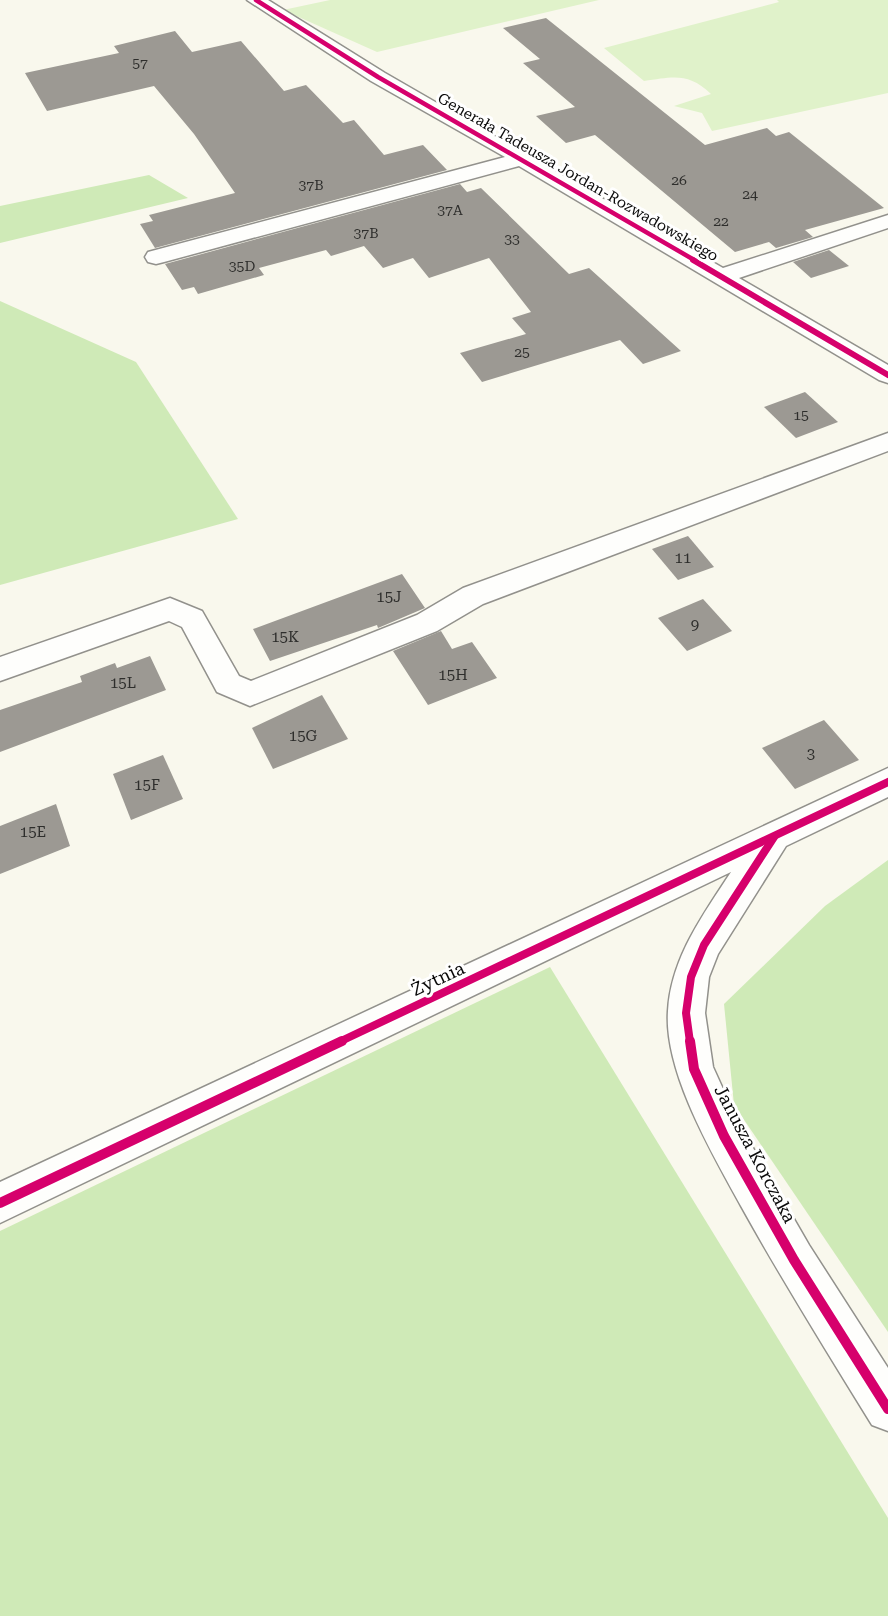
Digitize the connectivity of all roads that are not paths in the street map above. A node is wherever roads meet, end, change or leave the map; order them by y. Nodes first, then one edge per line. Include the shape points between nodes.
1 (256, 0) edge
2 (522, 159) junction
3 (888, 221) edge
4 (156, 257) dead end
5 (722, 276) junction
6 (888, 375) edge
7 (888, 442) edge
8 (0, 669) edge
9 (888, 782) edge
10 (774, 836) junction
11 (0, 1203) edge
12 (888, 1409) edge

1 - 2 street, Generała Tadeusza Jordan-Rozwadowskiego via 378,77
2 - 4 street
2 - 5 street, Generała Tadeusza Jordan-Rozwadowskiego
3 - 5 street
5 - 6 street, Generała Tadeusza Jordan-Rozwadowskiego
7 - 8 street via 473,596 427,623 250,694 228,684 192,619 170,609
9 - 10 street, Żytnia
10 - 11 street, Żytnia
10 - 12 street, Janusza Korczaka via 704,945 691,977 686,1013 694,1069 724,1136 794,1260

